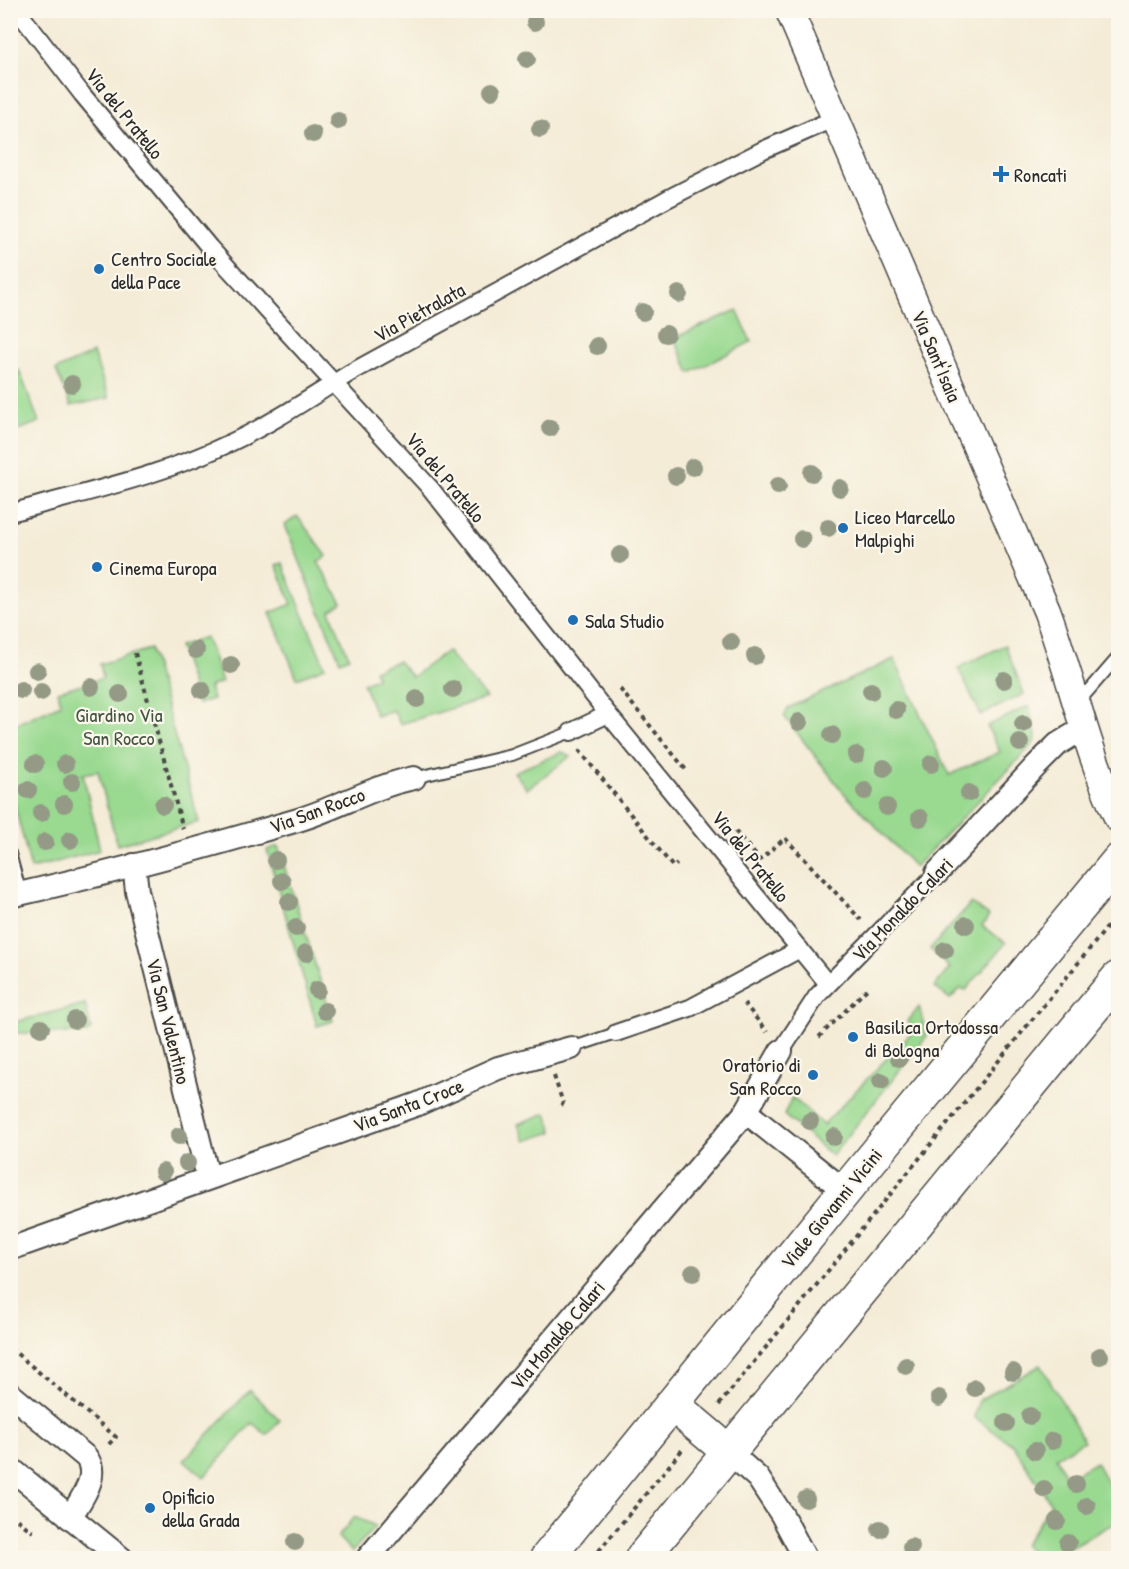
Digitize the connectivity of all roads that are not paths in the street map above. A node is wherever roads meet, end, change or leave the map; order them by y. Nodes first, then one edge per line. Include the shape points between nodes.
1 (17, 10) edge
2 (789, 10) edge
3 (836, 118) junction
4 (334, 384) junction
5 (10, 513) edge
6 (1119, 657) edge
7 (608, 714) junction
8 (1080, 716) junction
9 (571, 732) joint
10 (414, 778) joint
11 (1119, 818) edge
12 (10, 854) edge
13 (1119, 861) edge
14 (134, 865) junction
15 (937, 873) joint
16 (16, 895) edge
17 (800, 949) junction
18 (1119, 978) edge
19 (828, 984) junction
20 (616, 1034) joint
21 (775, 1042) joint
22 (572, 1048) joint
23 (746, 1112) junction
24 (208, 1177) junction
25 (845, 1191) junction
26 (10, 1249) edge
27 (10, 1394) edge
28 (672, 1404) junction
29 (729, 1452) junction
30 (10, 1468) edge
31 (70, 1518) junction
32 (121, 1558) edge
33 (368, 1558) edge
34 (547, 1558) edge
35 (642, 1558) edge
36 (805, 1558) edge

1 - 4 street, Via del Pratello via 191,225
2 - 3 street, Via Sant'Isaia
3 - 4 street, Via Pietralata via 763,150 649,209
3 - 8 street, Via Sant'Isaia via 1047,611
4 - 5 street, Via Pietralata via 239,439 182,464
4 - 7 street, Via del Pratello via 431,489
6 - 8 lane
7 - 9 street, Via San Rocco
7 - 17 street, Via del Pratello
8 - 11 street, Via Sant'Isaia
8 - 15 street, Via Monaldo Calari
9 - 10 lane, Via San Rocco via 512,755
10 - 14 street, Via San Rocco via 298,820
12 - 16 lane, Via San Rocco
13 - 25 main road, Viale Giovanni Vicini
14 - 16 street, Via San Rocco
14 - 24 street, Via San Valentino via 136,891
15 - 19 street, Via Monaldo Calari
17 - 19 street, Via del Pratello
17 - 20 street, Via Santa Croce via 690,1008
18 - 29 main road
19 - 21 street, Via Monaldo Calari
20 - 22 lane, Via Santa Croce
21 - 23 street, Via Monaldo Calari
22 - 24 street, Via Santa Croce via 498,1068 417,1104
23 - 25 street
23 - 33 street, Via Monaldo Calari
24 - 26 street, Via Santa Croce
25 - 28 main road, Viale Giovanni Vicini
27 - 31 street via 92,1464 92,1478
28 - 29 main road
28 - 34 main road, Viale Giovanni Vicini
29 - 35 main road
29 - 36 street via 758,1478
30 - 31 street
31 - 32 street

